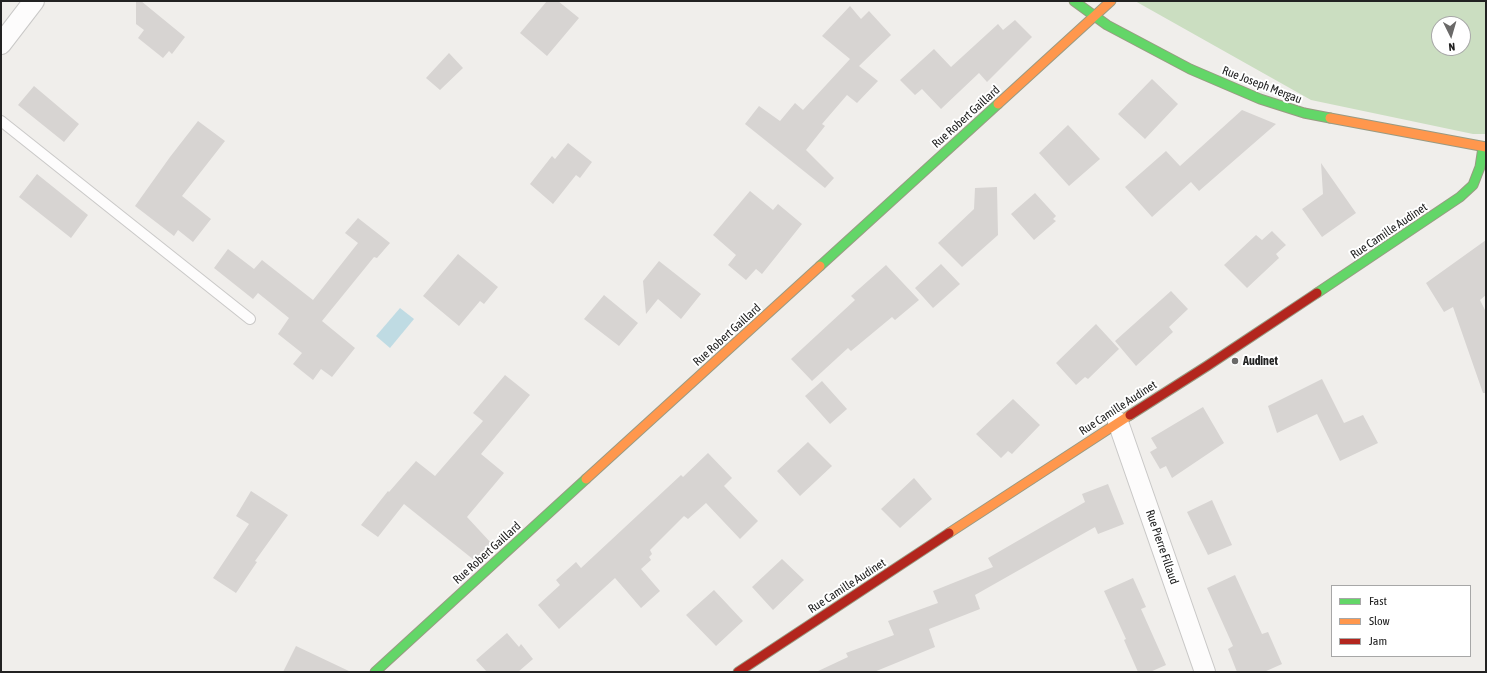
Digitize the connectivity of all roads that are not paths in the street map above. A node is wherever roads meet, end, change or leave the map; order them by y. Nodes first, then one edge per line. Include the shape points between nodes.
1 (34, 1) edge
2 (1074, 1) edge
3 (1111, 1) edge
4 (1094, 16) junction
5 (1, 44) edge
6 (1, 121) edge
7 (1484, 147) edge
8 (250, 319) dead end
9 (1118, 422) junction
10 (375, 672) edge
11 (738, 672) edge
12 (1205, 672) edge

1 - 5 street
2 - 4 street, Rue Joseph Mergau
3 - 4 street, Rue Robert Gaillard
4 - 7 street, Rue Joseph Mergau via 1190,69 1260,99 1304,113
4 - 10 street, Rue Robert Gaillard
6 - 8 lane
7 - 9 street, Rue Camille Audinet via 1480,167 1472,185 1460,197 1207,366
9 - 11 street, Rue Camille Audinet
9 - 12 street, Rue Pierre Fillaud

